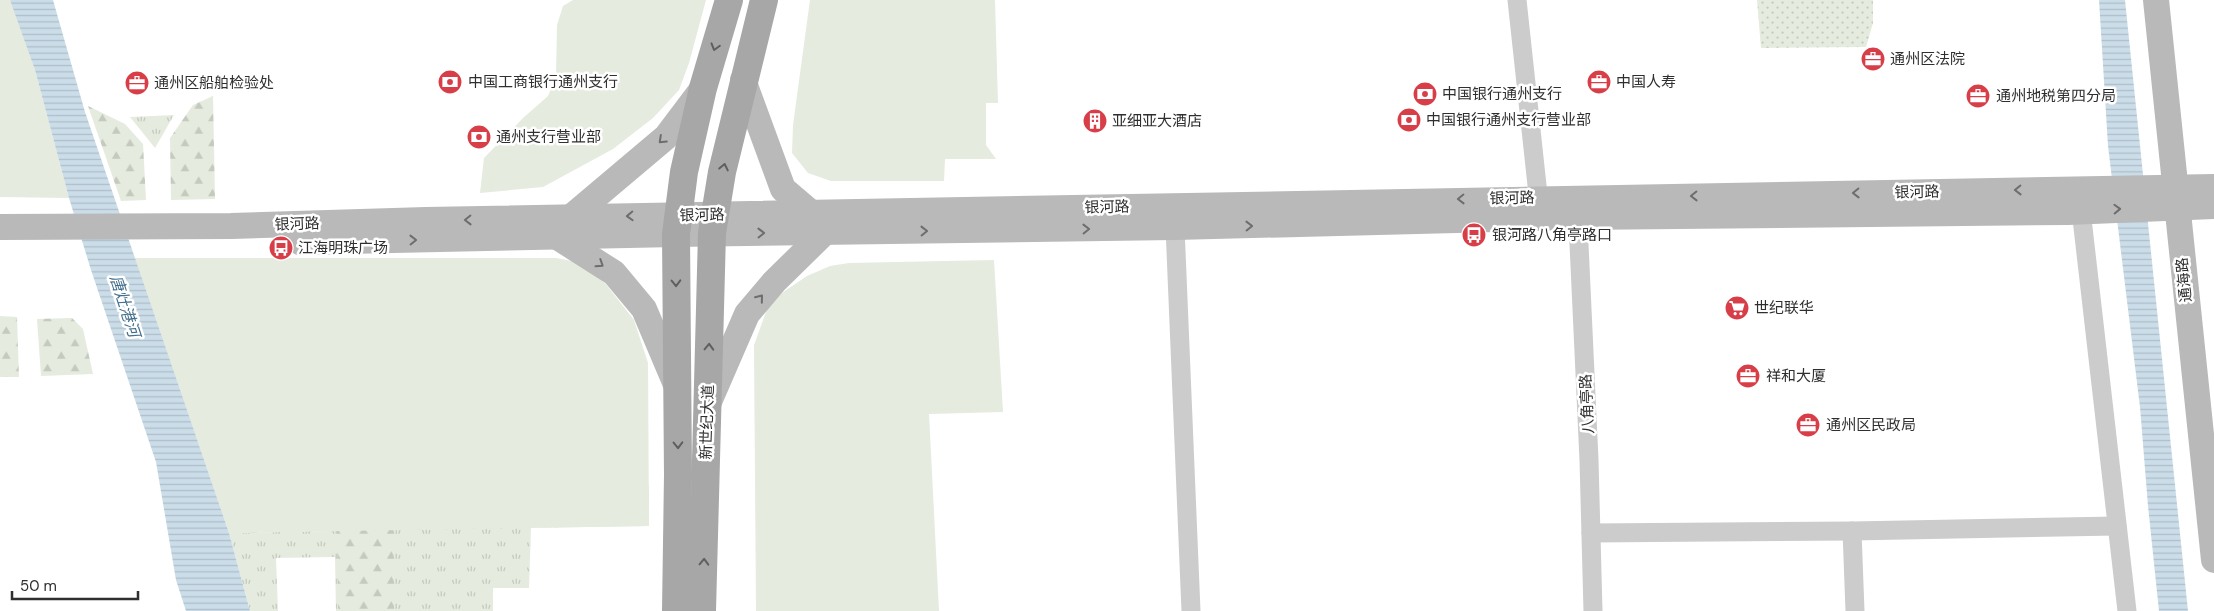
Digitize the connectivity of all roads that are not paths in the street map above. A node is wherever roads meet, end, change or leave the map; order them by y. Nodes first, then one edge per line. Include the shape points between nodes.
1 (729, 0) edge
2 (764, 0) edge
3 (1517, 0) edge
4 (2156, 0) edge
5 (743, 80) junction
6 (703, 88) junction
7 (2214, 187) edge
8 (2176, 198) junction
9 (2072, 204) junction
10 (2214, 206) edge
11 (1577, 207) junction
12 (1540, 208) junction
13 (818, 222) junction
14 (677, 224) junction
15 (713, 224) junction
16 (0, 227) edge
17 (564, 228) junction
18 (1175, 228) junction
19 (70, 234) junction
20 (0, 243) edge
21 (677, 387) junction
22 (708, 404) junction
23 (2117, 526) junction
24 (1852, 531) junction
25 (1591, 533) junction
26 (2214, 560) edge
27 (676, 611) edge
28 (702, 611) edge
29 (1191, 611) edge
30 (1593, 611) edge
31 (1855, 611) edge
32 (2127, 611) edge

1 -> 6 main road, 新世纪大道
2 - 5 main road, 新世纪大道
3 - 12 street
4 - 8 main road, 通海路
5 - 13 main road via 783,189
15 -> 5 main road, 新世纪大道
6 - 14 main road, 新世纪大道 via 684,172
6 -> 17 main road via 666,138
7 - 8 main road, 银河路
8 - 9 main road, 银河路
8 - 10 main road, 银河路
8 - 26 main road, 通海路
9 - 11 main road, 银河路
9 - 23 street
11 - 12 main road, 银河路
11 - 25 street, 八角亭路
12 -> 13 main road, 银河路
18 -> 12 main road, 银河路
13 - 15 main road, 银河路
13 -> 18 main road, 银河路
22 -> 13 main road via 747,314
14 - 15 main road, 银河路
14 - 17 main road, 银河路
14 -> 21 main road, 新世纪大道
22 -> 15 main road, 新世纪大道
16 - 19 main road, 银河路
17 - 19 main road, 银河路 via 283,242
17 -> 21 main road via 614,273 644,310
18 - 29 street
19 - 20 main road, 银河路
21 -> 27 main road, 新世纪大道
28 -> 22 main road, 新世纪大道
23 - 24 street
23 - 32 street
24 - 25 street
24 - 31 street
25 - 30 street, 八角亭路

